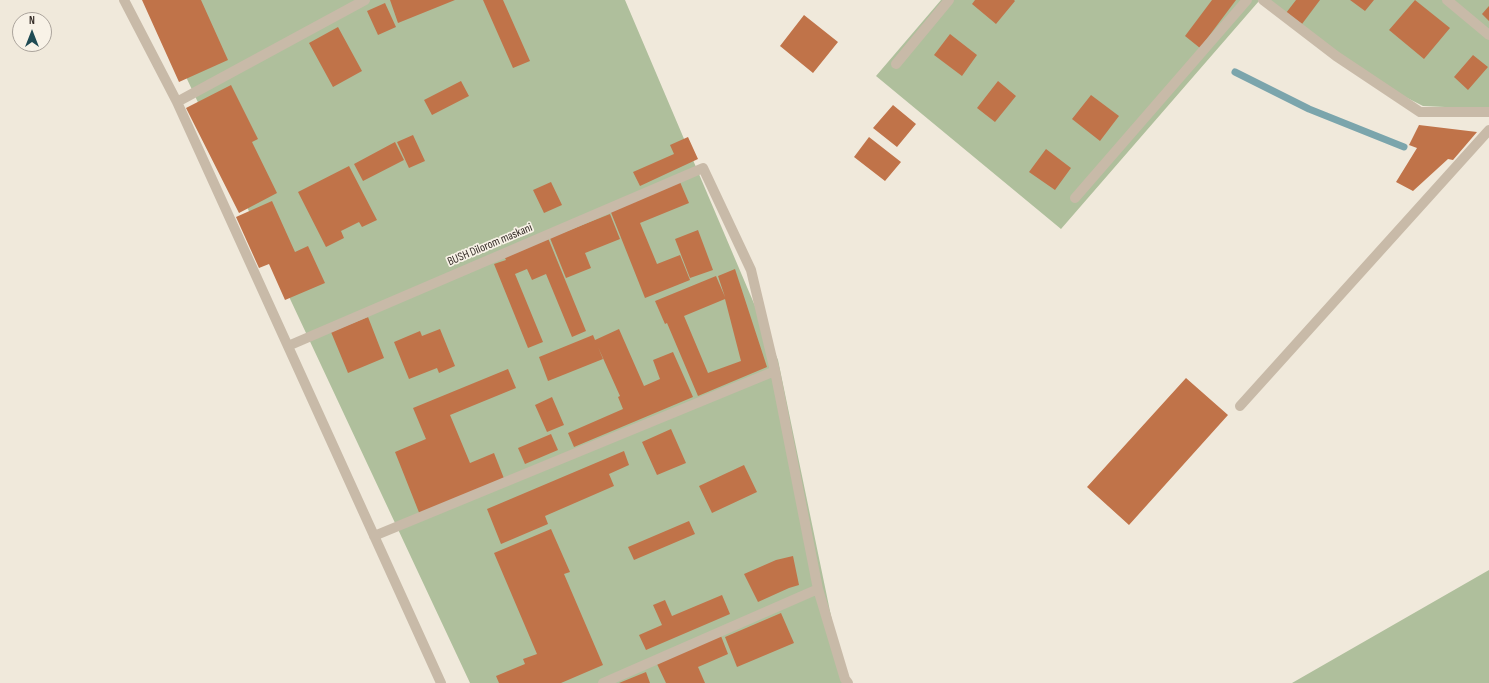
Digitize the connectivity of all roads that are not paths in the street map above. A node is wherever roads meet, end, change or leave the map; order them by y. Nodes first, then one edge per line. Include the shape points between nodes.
1 (124, 0) edge
2 (365, 0) edge
3 (949, 0) edge
4 (1247, 0) edge
5 (1263, 0) edge
6 (1447, 0) edge
7 (1489, 36) edge
8 (896, 64) dead end
9 (177, 102) junction
10 (1489, 112) edge
11 (1489, 130) edge
12 (1075, 198) dead end
13 (288, 346) junction
14 (775, 371) junction
15 (1240, 406) dead end
16 (374, 536) junction
17 (818, 589) junction
18 (843, 682) edge
19 (441, 683) edge
20 (602, 683) edge

1 - 9 street
2 - 9 street
3 - 8 street
4 - 12 street
5 - 10 street via 1336,56 1420,112
6 - 7 street
9 - 13 street
11 - 15 street
13 - 14 street, BUSH Dilorom maskani via 703,168 751,270
13 - 16 street
14 - 16 street
14 - 17 street
16 - 19 street
17 - 18 street
17 - 20 street

